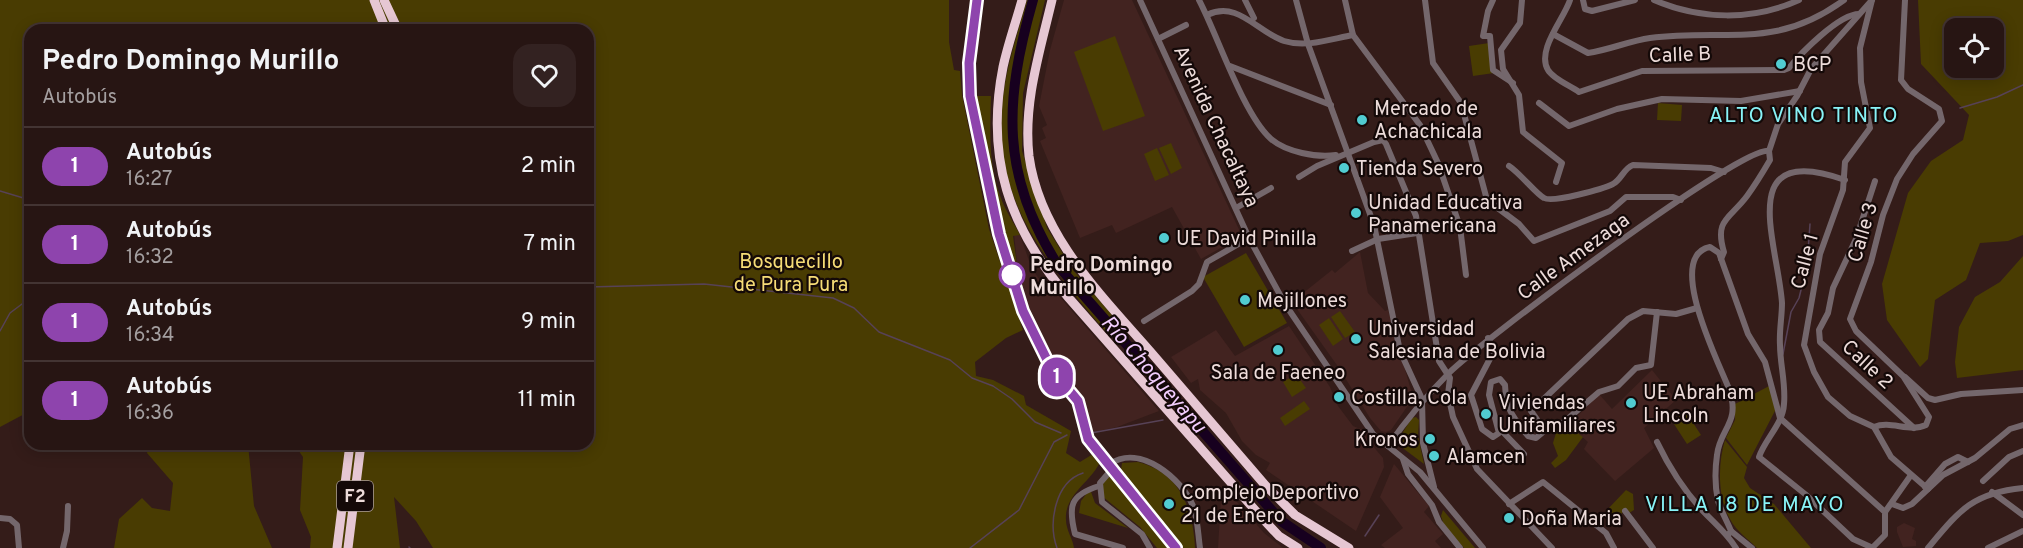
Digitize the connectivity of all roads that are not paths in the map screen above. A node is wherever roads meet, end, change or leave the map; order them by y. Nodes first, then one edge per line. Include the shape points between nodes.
1 (374, 0) edge
2 (384, 0) edge
3 (977, 0) edge
4 (1022, 0) edge
5 (1052, 0) edge
6 (1140, 0) edge
7 (1199, 0) edge
8 (1245, 0) edge
9 (1296, 0) edge
10 (1345, 0) edge
11 (1425, 0) edge
12 (1493, 0) edge
13 (1522, 0) edge
14 (1570, 0) edge
15 (1583, 0) edge
16 (1635, 0) edge
17 (1654, 0) edge
18 (1799, 0) edge
19 (1844, 0) edge
20 (1872, 0) edge
21 (1905, 0) edge
22 (1859, 14) junction
23 (1207, 15) junction
24 (1257, 22) junction
25 (384, 24) edge
26 (395, 24) edge
27 (1186, 25) dead end
28 (1353, 34) junction
29 (1553, 34) junction
30 (1158, 39) junction
31 (1308, 44) junction
32 (1230, 66) junction
33 (1514, 83) junction
34 (1800, 91) junction
35 (1539, 103) dead end
36 (1331, 105) junction
37 (1348, 152) junction
38 (1769, 152) junction
39 (1509, 166) dead end
40 (1724, 172) junction
41 (1299, 177) dead end
42 (1845, 180) junction
43 (1875, 181) dead end
44 (1556, 182) dead end
45 (1270, 188) dead end
46 (1681, 200) junction
47 (1236, 208) junction
48 (1417, 233) junction
49 (1249, 238) junction
50 (1378, 239) junction
51 (1352, 251) dead end
52 (1721, 259) junction
53 (1466, 275) dead end
54 (1697, 308) junction
55 (1657, 312) junction
56 (1144, 321) dead end
57 (1488, 338) junction
58 (1447, 374) junction
59 (1903, 376) junction
60 (2023, 390) edge
61 (1422, 399) junction
62 (1780, 418) junction
63 (2023, 425) edge
64 (1874, 427) junction
65 (1544, 428) junction
66 (1500, 429) junction
67 (1915, 429) junction
68 (1657, 442) dead end
69 (1388, 446) junction
70 (349, 450) edge
71 (360, 450) edge
72 (2023, 451) edge
73 (1524, 454) dead end
74 (1403, 459) junction
75 (1112, 466) junction
76 (1911, 475) junction
77 (1983, 481) dead end
78 (1099, 486) junction
79 (1927, 488) junction
80 (2023, 488) edge
81 (1434, 490) junction
82 (1992, 492) junction
83 (1509, 504) junction
84 (1892, 504) junction
85 (68, 506) dead end
86 (1625, 511) dead end
87 (1885, 512) junction
88 (2023, 515) edge
89 (0, 518) edge
90 (2023, 531) edge
91 (1730, 533) junction
92 (1149, 546) edge
93 (19, 548) edge
94 (63, 548) edge
95 (338, 548) edge
96 (348, 548) edge
97 (1123, 548) edge
98 (1140, 548) edge
99 (1176, 548) edge
100 (1200, 548) edge
101 (1298, 548) edge
102 (1349, 548) edge
103 (1460, 548) edge
104 (1484, 548) edge
105 (1552, 548) edge
106 (1614, 548) edge
107 (1653, 548) edge
108 (1736, 548) edge
109 (1752, 548) edge
110 (1873, 548) edge
111 (1928, 548) edge
112 (1988, 548) edge

1 - 25 highway
2 - 26 highway
3 - 75 main road via 968,71 970,96 1006,257 1026,320 1052,370 1078,401 1088,439
4 - 101 highway via 1004,64 996,141 1005,190 1026,237 1054,280 1215,465 1279,536
5 - 102 highway via 1034,74 1028,135 1030,159 1050,222 1085,275 1265,485 1295,515
6 - 30 street, Avenida Chacaltaya
7 - 23 street
8 - 24 street
9 - 31 street
10 - 28 street
11 - 46 street via 1433,63 1461,103 1487,200 1534,241 1610,211 1626,197
12 - 33 street via 1483,36 1490,36 1493,70
13 - 33 street via 1520,23 1501,50 1503,69
14 - 29 street
15 - 16 street via 1585,9 1592,11
17 - 18 street via 1679,9 1718,15 1761,13
19 - 29 street via 1776,33 1650,38 1588,53
20 - 22 street
20 - 42 street, Calle 1 via 1860,48 1861,82 1870,128 1845,162
21 - 59 street, Calle 3 via 1900,80 1939,109 1942,121 1918,147 1897,179 1850,319 1856,331
22 - 29 street, Calle B via 1813,42 1784,70 1642,70 1579,92 1550,72 1546,53
22 - 34 street via 1810,69
23 - 24 street via 1227,7 1239,9
23 - 32 street
24 - 31 street via 1282,41
27 - 30 street
28 - 31 street
28 - 53 street via 1420,125 1438,163 1460,227
30 - 47 street, Avenida Chacaltaya
31 - 36 street
32 - 36 street
32 - 37 street via 1255,119 1270,138 1282,146 1319,156
33 - 44 street via 1523,132 1562,164
34 - 35 street via 1741,101 1662,99 1569,126
34 - 38 street via 1778,124
36 - 37 street
37 - 41 street
37 - 48 street via 1383,140 1411,201
37 - 50 street
38 - 40 street, Calle Amezaga via 1761,151
38 - 52 street via 1770,160 1755,184 1722,223
39 - 40 street via 1541,196 1553,200 1613,184 1633,165
40 - 46 street, Calle Amezaga
42 - 62 street via 1815,170 1796,170 1784,177 1771,196 1768,212 1782,304 1779,343 1784,402
42 - 64 street, Calle 1 via 1818,262 1804,345 1828,397 1850,416
43 - 67 street, Calle 2 via 1856,240 1833,288 1828,313 1819,330 1820,342
45 - 47 street
46 - 57 street, Calle Amezaga
47 - 49 street, Avenida Chacaltaya
48 - 50 street
48 - 58 street via 1425,258 1439,361
49 - 56 street via 1207,262 1192,291
49 - 69 street, Avenida Chacaltaya via 1304,334 1373,434
50 - 51 street
50 - 61 street via 1400,351
52 - 54 street via 1710,247 1703,249 1695,261 1691,275
52 - 62 street via 1748,334 1765,362
54 - 55 street via 1676,314
54 - 91 street via 1730,392 1732,420 1717,453 1716,470 1718,500
55 - 65 street via 1651,365 1636,368 1618,386 1599,392 1558,427
55 - 65 street via 1643,311 1628,319 1531,411
57 - 58 street, Calle Amezaga
57 - 66 street via 1494,351 1472,389 1471,399 1485,433 1497,436
58 - 61 street, Calle Amezaga
58 - 83 street via 1453,417 1467,451 1477,469
59 - 60 street via 1935,400 1961,394
59 - 67 street, Calle 3 via 1929,417 1926,425
61 - 69 street, Calle Amezaga
61 - 81 street via 1422,431
62 - 87 street
62 - 110 street via 1759,457 1853,539
63 - 79 street via 2010,429 1968,462 1958,457 1945,464
64 - 67 street
64 - 76 street via 1891,457
65 - 66 street via 1539,437 1528,436 1506,406 1504,382 1496,379 1491,382 1489,395
66 - 73 street
68 - 91 street via 1680,484 1703,512
69 - 74 street, Avenida Chacaltaya
70 - 95 highway, F2
71 - 96 highway, F2
72 - 77 street via 2009,457
74 - 81 street, Avenida Chacaltaya
74 - 103 street via 1408,474
75 - 78 street
75 - 99 main road
75 - 100 street via 1121,459 1134,459 1166,472 1194,508
76 - 79 street
76 - 84 street
78 - 92 street via 1105,507 1134,527
78 - 97 street via 1080,494 1072,503 1070,516 1075,534
79 - 84 street via 1912,504
80 - 82 street
81 - 104 street, Avenida Chacaltaya
82 - 88 street
82 - 111 street via 1962,510
83 - 105 street
83 - 106 street via 1543,482 1606,533
84 - 87 street
85 - 94 street
86 - 107 street
87 - 110 street via 1885,535
89 - 93 street via 17,525
90 - 112 street
91 - 108 street
91 - 109 street
92 - 98 street

